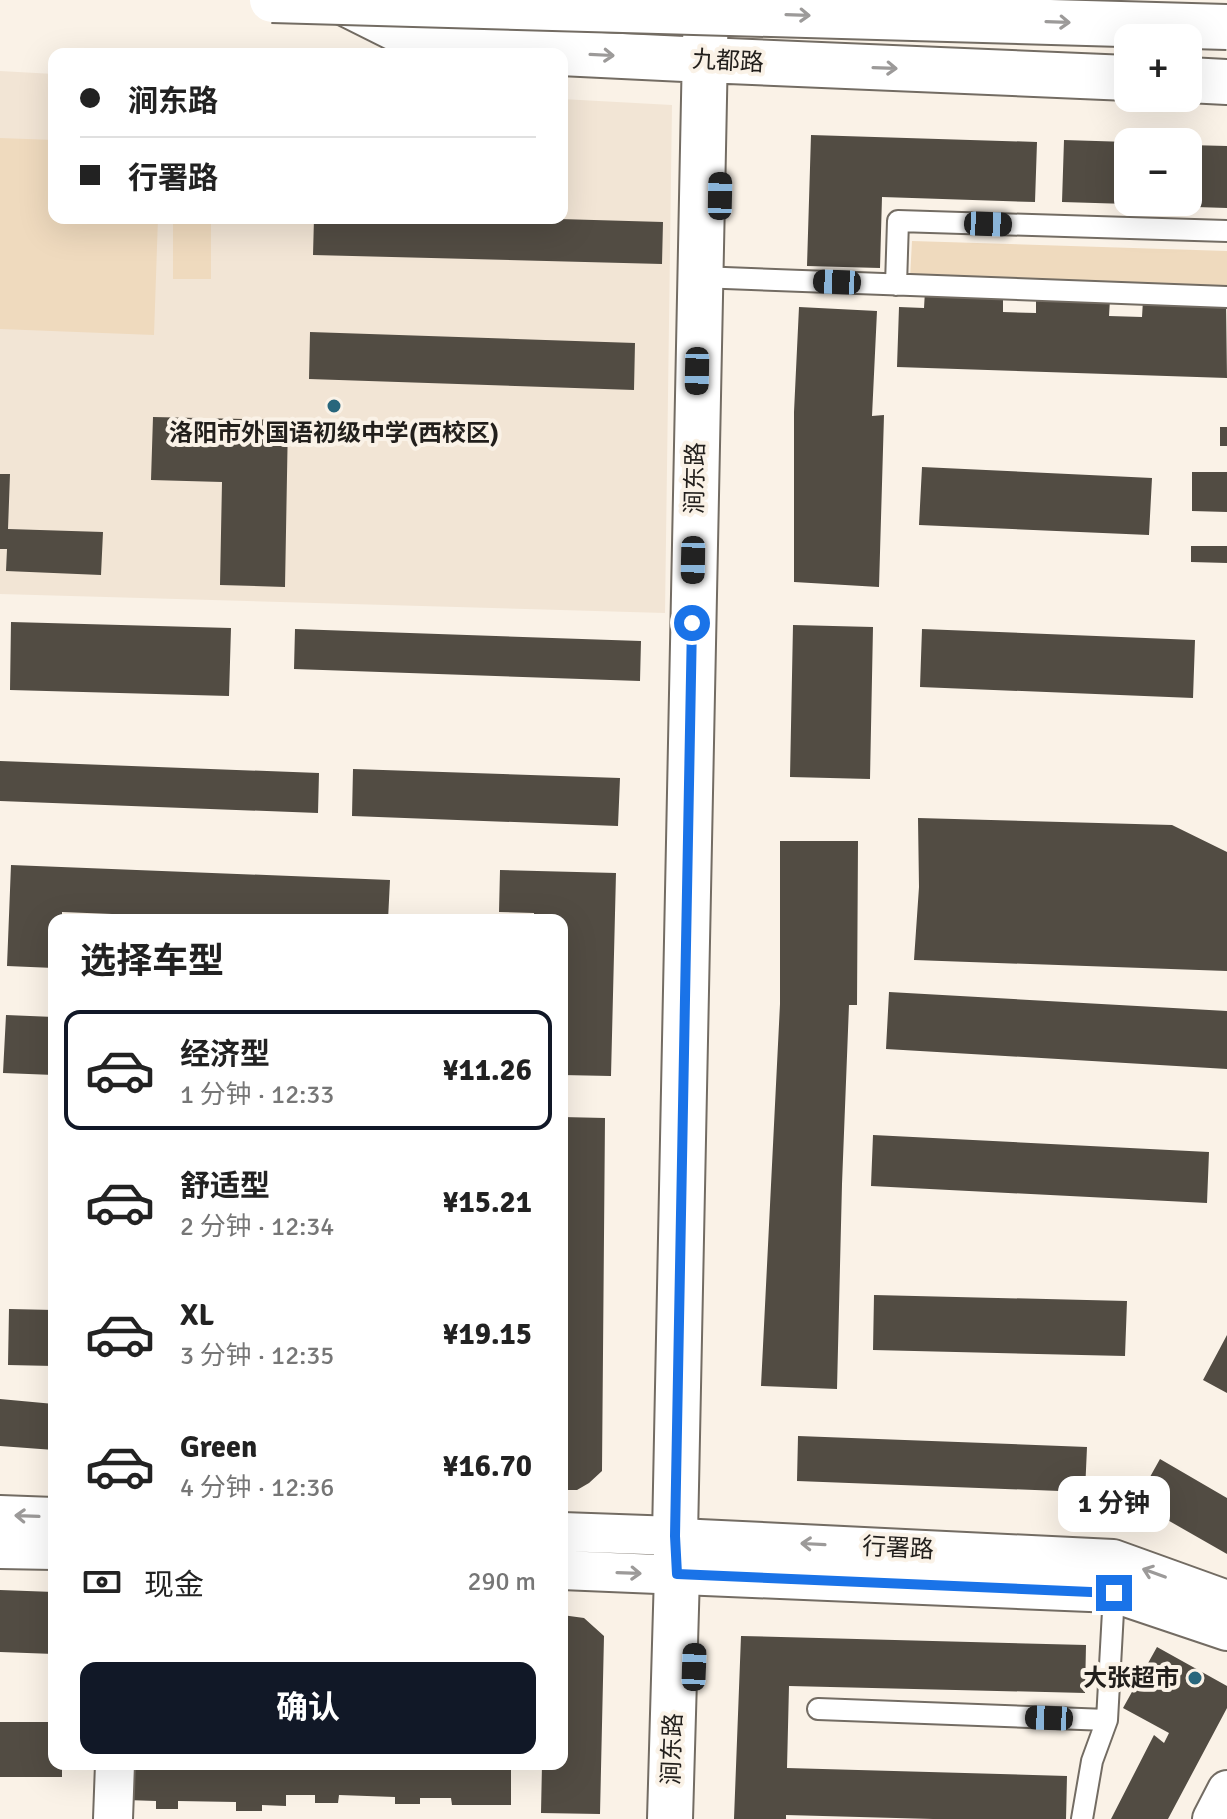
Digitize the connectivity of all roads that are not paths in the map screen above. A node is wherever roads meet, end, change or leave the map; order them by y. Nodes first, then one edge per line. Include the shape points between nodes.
1 (272, 0) edge
2 (339, 0) edge
3 (706, 0) edge
4 (725, 0) edge
5 (1227, 27) edge
6 (453, 48) edge
7 (568, 54) edge
8 (714, 61) junction
9 (1114, 77) edge
10 (1202, 81) edge
11 (1227, 82) edge
12 (1227, 231) edge
13 (709, 277) junction
14 (896, 285) junction
15 (1227, 297) edge
16 (0, 1515) edge
17 (48, 1517) edge
18 (568, 1533) edge
19 (0, 1549) edge
20 (48, 1550) edge
21 (687, 1556) junction
22 (568, 1569) edge
23 (1114, 1593) junction
24 (1227, 1600) edge
25 (1227, 1631) edge
26 (818, 1709) dead end
27 (1107, 1720) junction
28 (115, 1770) edge
29 (1227, 1790) edge
30 (113, 1819) edge
31 (670, 1819) edge
32 (689, 1819) edge
33 (1082, 1819) edge
34 (1212, 1819) edge

1 -> 5 street, bridge
2 -> 6 street, 九都路 via 433,47
3 - 8 street, 涧东路
4 - 8 street, 涧东路
7 -> 8 street, 九都路
8 -> 9 street, 九都路
8 - 13 street, 涧东路
10 - 11 street
12 - 14 lane via 898,221
13 - 14 lane
13 - 21 street, 涧东路
14 - 15 lane
17 -> 16 street
18 - 21 street, 行署路
19 - 20 street
22 -> 21 street, 行署路
21 - 23 street, 行署路
24 -> 21 street, 行署路 via 1113,1559
21 - 31 street, 涧东路
21 - 32 street, 涧东路
23 - 25 street, 行署路
23 - 27 lane
26 - 27 lane
27 - 33 lane via 1092,1761
28 - 30 street
29 - 34 street

